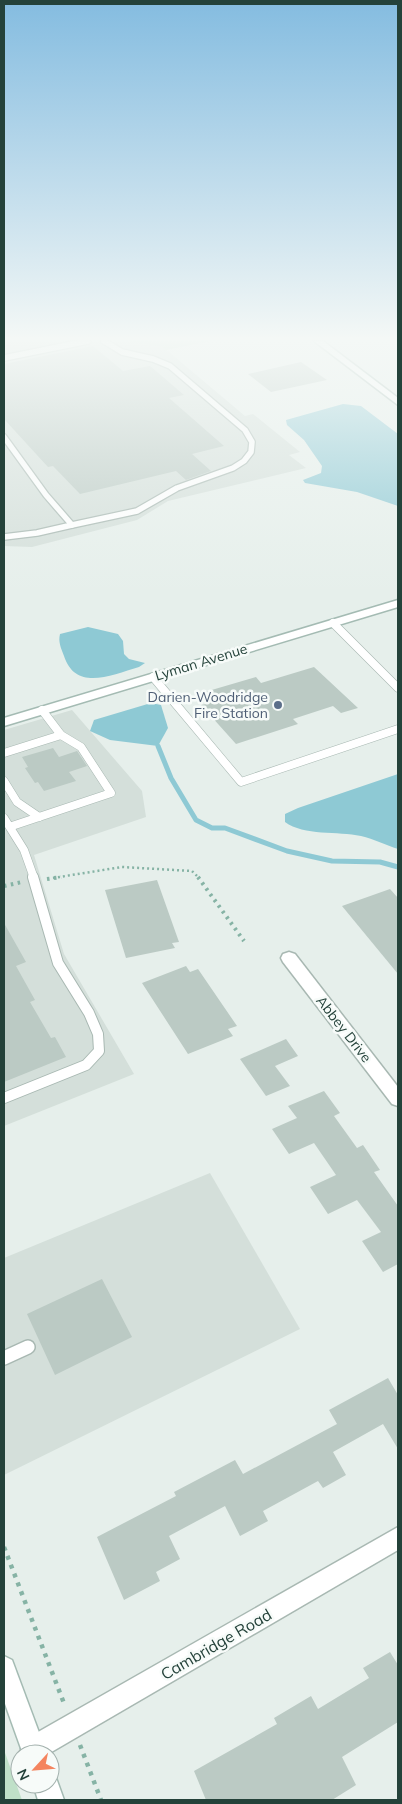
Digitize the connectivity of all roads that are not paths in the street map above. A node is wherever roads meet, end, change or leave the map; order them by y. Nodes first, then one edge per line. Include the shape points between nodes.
1 (240, 425) edge
2 (4, 437) edge
3 (72, 525) junction
4 (4, 537) edge
5 (398, 603) edge
6 (333, 623) junction
7 (153, 677) junction
8 (398, 688) edge
9 (42, 710) junction
10 (4, 722) edge
11 (398, 728) edge
12 (61, 735) junction
13 (4, 753) edge
14 (4, 781) edge
15 (39, 817) junction
16 (4, 818) edge
17 (12, 826) junction
18 (289, 958) dead end
19 (4, 1098) edge
20 (398, 1099) edge
21 (28, 1347) dead end
22 (4, 1358) edge
23 (398, 1538) edge
24 (4, 1668) edge
25 (31, 1744) edge
26 (46, 1744) edge

1 - 3 lane via 253,439 254,446 244,461 217,476 182,486 129,514
2 - 3 lane
3 - 4 lane
5 - 6 street, Lyman Avenue
6 - 7 street, Lyman Avenue
6 - 8 lane
7 - 9 street, Lyman Avenue
7 - 11 lane via 241,782
9 - 10 street, Lyman Avenue
9 - 12 lane
12 - 13 lane
12 - 15 lane via 81,747 112,794
14 - 15 lane via 17,802
15 - 17 lane
16 - 17 lane
17 - 19 lane via 21,842 58,963 97,1030 100,1045 97,1057 86,1066
18 - 20 street, Abbey Drive
21 - 22 lane
23 - 26 street, Cambridge Road
24 - 25 street

